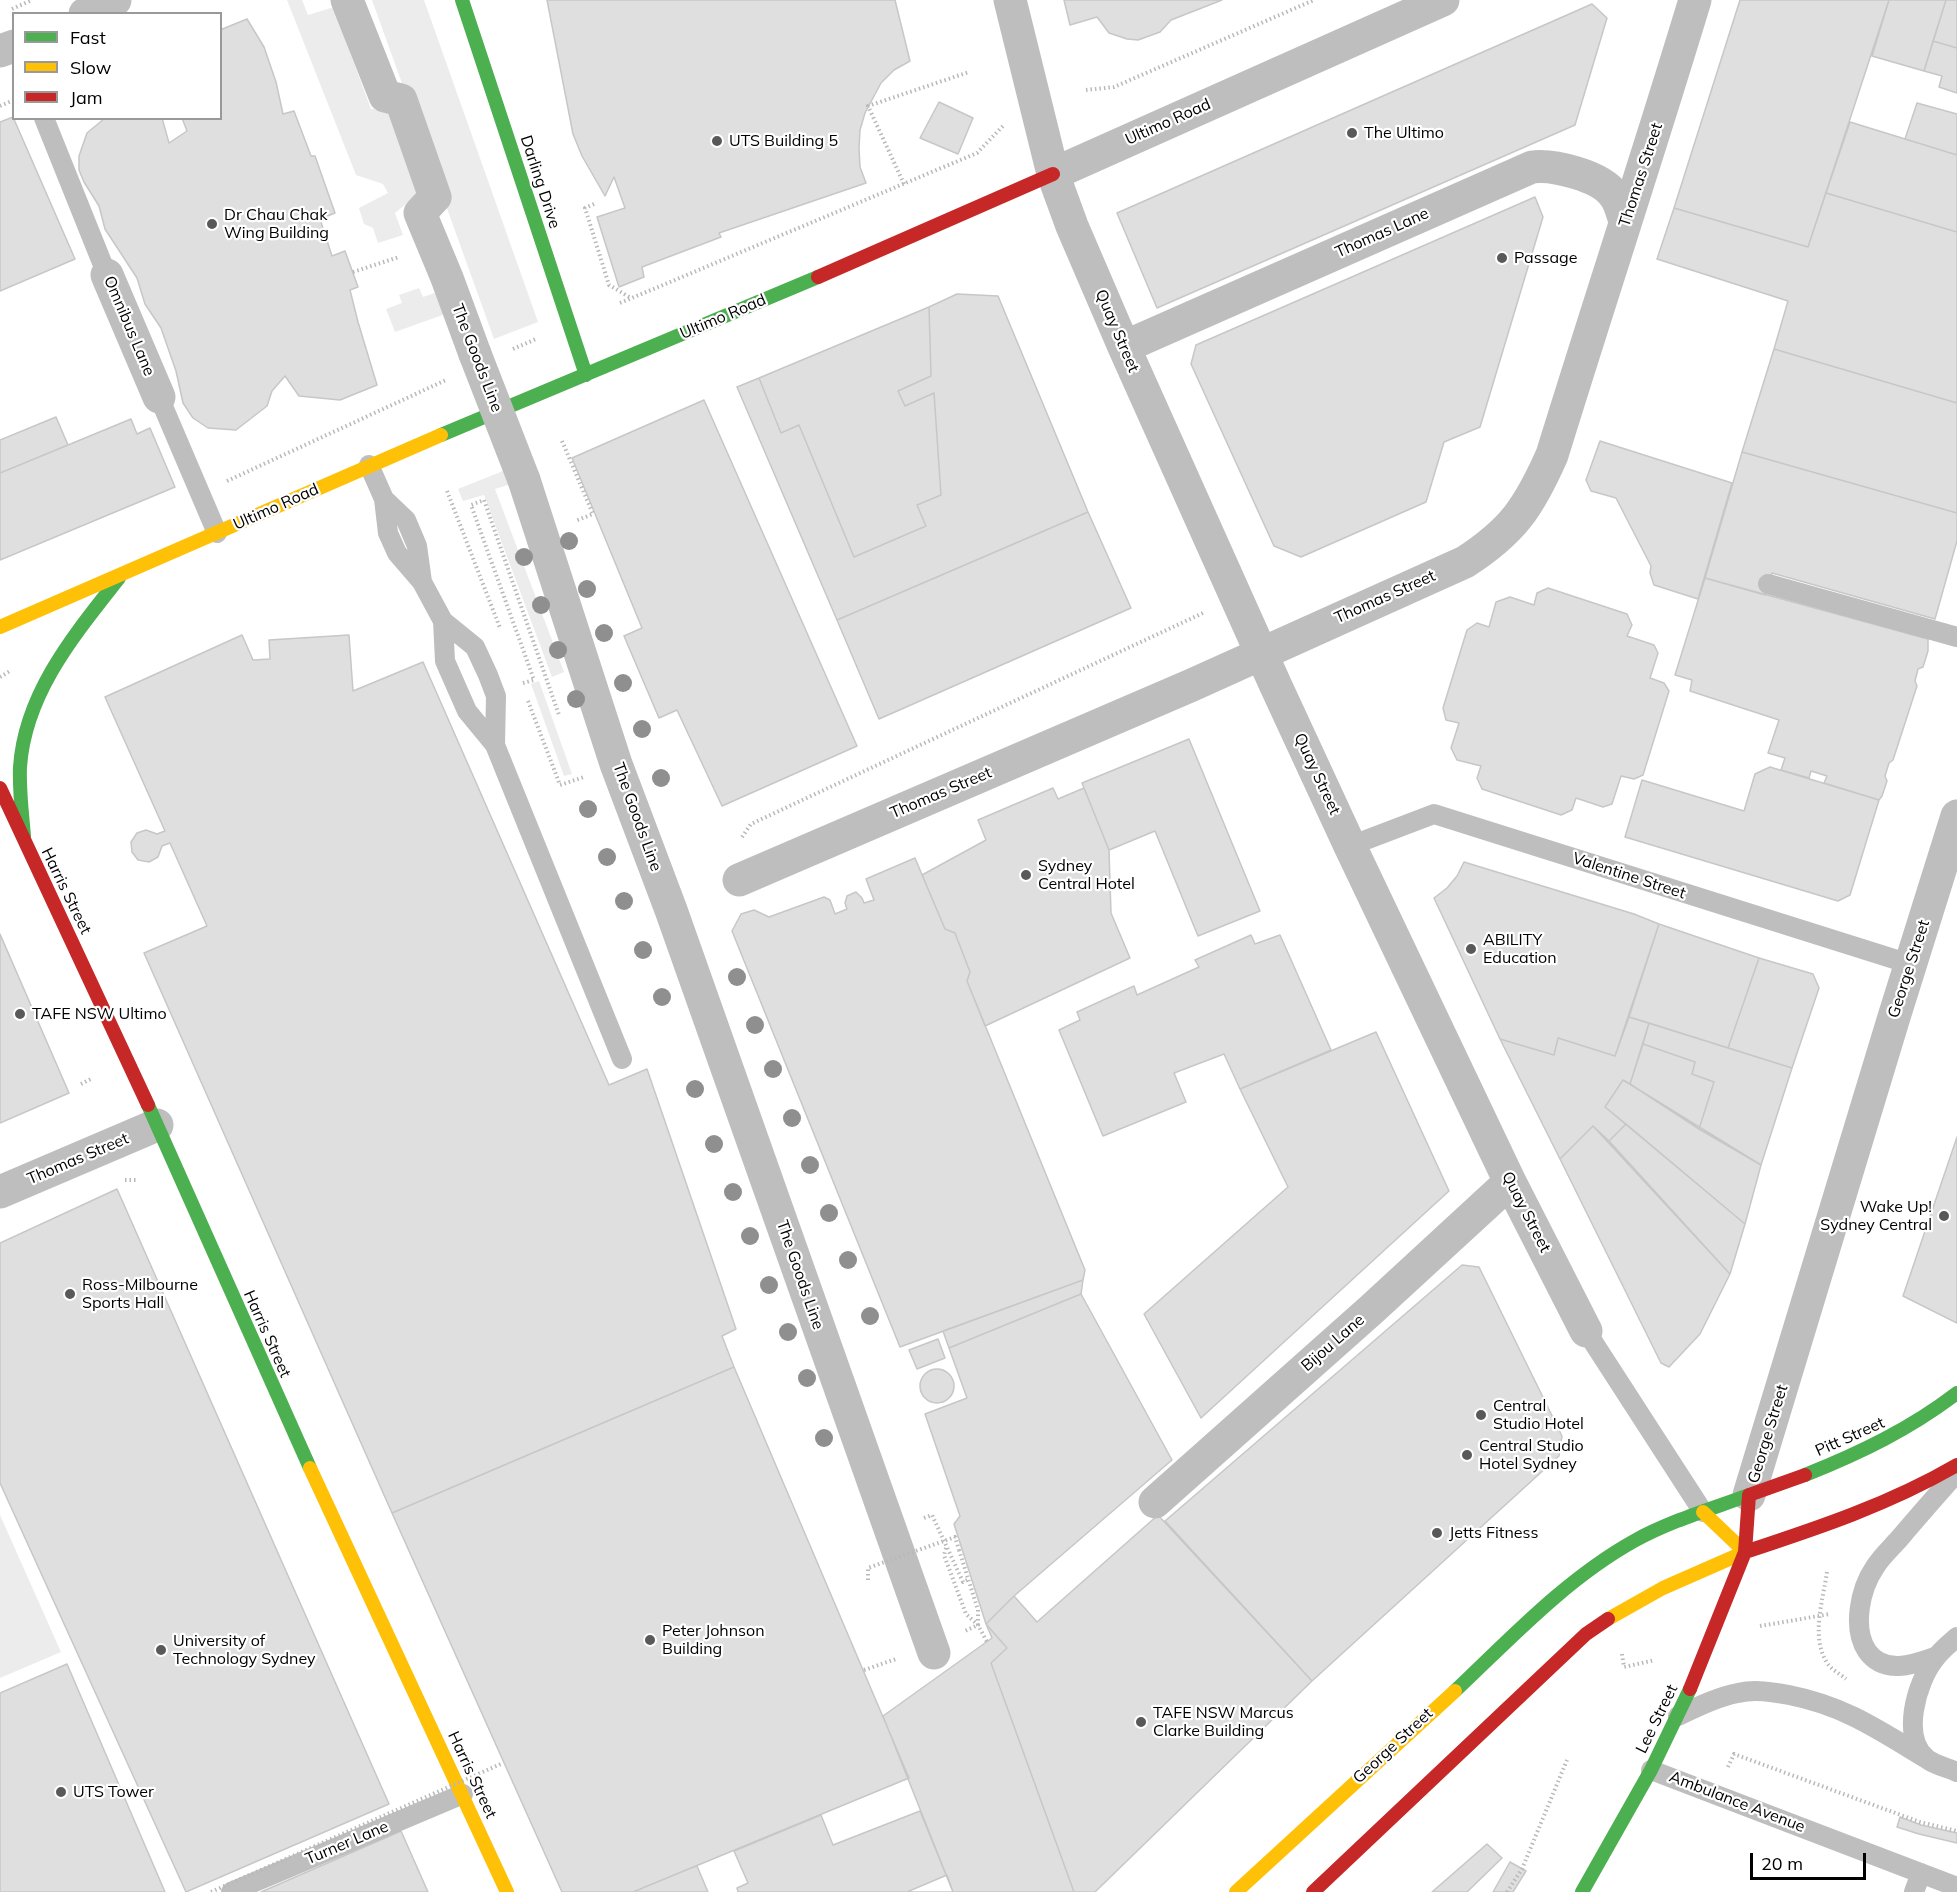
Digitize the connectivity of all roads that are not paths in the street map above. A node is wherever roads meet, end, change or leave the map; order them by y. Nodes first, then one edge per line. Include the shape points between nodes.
1 (115, 0) edge
2 (346, 0) edge
3 (462, 0) edge
4 (1010, 0) edge
5 (1443, 0) edge
6 (1695, 0) edge
7 (89, 12) edge
8 (45, 120) edge
9 (1053, 174) junction
10 (1625, 221) junction
11 (107, 275) joint
12 (1124, 347) junction
13 (586, 375) junction
14 (159, 397) joint
15 (369, 465) junction
16 (217, 533) junction
17 (122, 574) junction
18 (1768, 584) dead end
19 (443, 621) junction
20 (0, 627) edge
21 (1957, 637) edge
22 (1261, 654) junction
23 (495, 745) junction
24 (0, 788) edge
25 (1957, 816) edge
26 (25, 846) junction
27 (1350, 846) junction
28 (739, 880) dead end
29 (1910, 964) junction
30 (621, 1059) dead end
31 (157, 1125) junction
32 (1510, 1182) junction
33 (0, 1192) edge
34 (1586, 1331) joint
35 (1957, 1393) edge
36 (1957, 1465) edge
37 (1957, 1473) edge
38 (1749, 1495) junction
39 (1155, 1502) dead end
40 (1703, 1512) junction
41 (1745, 1552) junction
42 (1957, 1637) edge
43 (934, 1653) dead end
44 (1935, 1657) junction
45 (1678, 1716) junction
46 (1927, 1759) junction
47 (1651, 1770) junction
48 (1957, 1772) edge
49 (463, 1794) junction
50 (1921, 1873) junction
51 (1957, 1887) edge
52 (231, 1892) edge
53 (507, 1892) edge
54 (1236, 1892) edge
55 (1313, 1892) edge
56 (1582, 1892) edge
57 (1914, 1892) edge

1 - 7 street
2 - 43 street, The Goods Line, bridge via 385,96 401,100 435,197 420,213 489,354 524,480 616,764
3 - 13 main road, Darling Drive
4 - 9 street, Quay Street
5 - 9 street, Ultimo Road
6 - 10 street, Thomas Street
8 - 11 lane, Omnibus Lane
9 - 12 street, Quay Street
9 - 13 main road, Ultimo Road
10 - 12 street, Thomas Lane via 1615,195 1607,187 1551,166 1532,166
10 - 22 street, Thomas Street via 1552,455 1518,518 1490,546 1465,562
11 - 14 street, Omnibus Lane
12 - 22 street, Quay Street
13 - 15 main road, Ultimo Road
14 - 16 lane, Omnibus Lane
15 - 16 main road, Ultimo Road
15 - 19 lane via 384,499 406,520 417,546 422,582
16 - 17 main road, Ultimo Road
17 - 20 main road, Ultimo Road
17 - 26 main road via 56,661 30,715 20,778
18 - 21 lane
19 - 23 lane via 445,661 467,711
19 - 23 lane via 475,647 488,675 496,696
22 - 27 street, Quay Street
22 - 28 street, Thomas Street
23 - 30 lane
24 - 26 main road, Harris Street
25 - 29 street, George Street
26 - 31 main road, Harris Street
27 - 29 lane, Valentine Street via 1434,814
27 - 32 street, Quay Street
29 - 38 street, George Street
31 - 33 street, Thomas Street
31 - 49 main road, Harris Street via 334,1524
32 - 34 street, Quay Street
32 - 39 street, Bijou Lane
34 - 40 lane, Quay Street
35 - 38 main road, Pitt Street via 1893,1437
36 - 41 main road via 1932,1481 1871,1508
37 - 44 lane via 1875,1567 1860,1608 1864,1645 1876,1660 1898,1667
38 - 40 main road, George Street
38 - 41 main road, Lee Street
40 - 41 main road
40 - 54 main road, George Street via 1643,1537 1585,1574 1541,1610
41 - 45 main road, Lee Street
41 - 55 main road via 1645,1596 1586,1634
42 - 44 lane
44 - 46 lane via 1920,1686 1912,1728
45 - 46 lane via 1738,1693 1781,1694 1852,1714
45 - 47 main road, Lee Street
46 - 48 lane
47 - 50 lane, Ambulance Avenue
47 - 56 main road, Lee Street
49 - 52 lane, Turner Lane
49 - 53 main road, Harris Street
50 - 51 lane, Ambulance Avenue
50 - 57 lane

